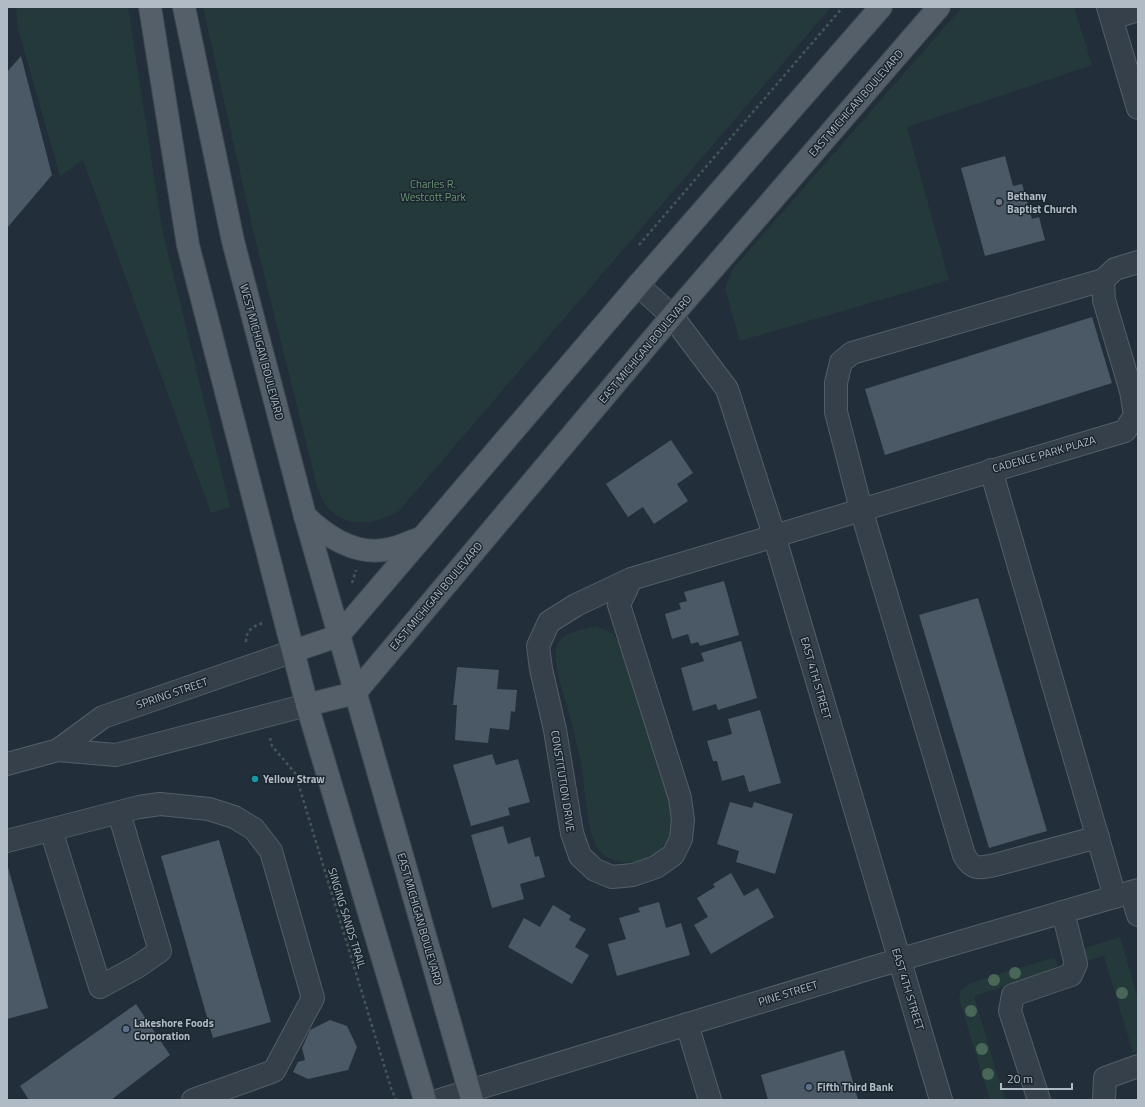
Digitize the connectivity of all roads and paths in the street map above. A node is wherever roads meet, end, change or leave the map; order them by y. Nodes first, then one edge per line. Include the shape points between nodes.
1 (150, 7) edge
2 (184, 7) edge
3 (881, 7) edge
4 (939, 7) edge
5 (1138, 10) edge
6 (1110, 12) edge
7 (1138, 108) edge
8 (1138, 262) edge
9 (1103, 280) junction
10 (638, 286) junction
11 (672, 316) junction
12 (991, 470) junction
13 (860, 509) junction
14 (305, 516) junction
15 (774, 535) junction
16 (422, 537) junction
17 (631, 578) junction
18 (338, 636) junction
19 (294, 652) junction
20 (355, 693) junction
21 (307, 704) junction
22 (272, 746) dead end
23 (58, 750) junction
24 (7, 764) edge
25 (119, 813) junction
26 (51, 830) junction
27 (1098, 837) junction
28 (7, 841) edge
29 (1128, 893) edge
30 (1063, 912) junction
31 (1138, 915) edge
32 (899, 960) junction
33 (687, 1024) junction
34 (1138, 1066) edge
35 (470, 1096) edge
36 (193, 1100) edge
37 (396, 1100) edge
38 (424, 1100) edge
39 (440, 1100) edge
40 (710, 1100) edge
41 (941, 1100) edge
42 (1039, 1100) edge
43 (1102, 1100) edge

1 - 19 main road via 188,245
2 - 14 main road, WEST MICHIGAN BOULEVARD via 233,241
3 - 10 main road
4 - 11 main road, EAST MICHIGAN BOULEVARD
5 - 6 street
6 - 7 street
8 - 9 street via 1115,269
9 - 12 street, CADENCE PARK PLAZA via 1104,300 1132,391 1135,415 1125,431
9 - 13 street via 852,353 841,362 836,383 836,412
10 - 11 street, EAST 4TH STREET
10 - 16 main road
11 - 15 street, EAST 4TH STREET via 727,389
11 - 20 main road, EAST MICHIGAN BOULEVARD
12 - 13 street, CADENCE PARK PLAZA
12 - 27 street
13 - 15 street, CADENCE PARK PLAZA
13 - 27 street via 969,864 979,868 995,865
14 - 16 main road via 332,538 355,547 388,550
14 - 18 main road, WEST MICHIGAN BOULEVARD
15 - 17 street, CONSTITUTION DRIVE
15 - 32 street, EAST 4TH STREET
16 - 18 main road
17 - 17 street, CONSTITUTION DRIVE via 619,605 680,798 683,820 681,839 673,854 656,867 633,875 612,877 595,870 580,856 572,834 555,730 540,669 538,646 549,622 576,604
18 - 19 main road
18 - 20 main road, WEST MICHIGAN BOULEVARD
19 - 21 main road
19 - 23 street, SPRING STREET via 103,717
20 - 21 main road
20 - 35 main road, EAST MICHIGAN BOULEVARD
21 - 23 street, SPRING STREET via 116,755
21 - 38 main road
22 - 37 path, SINGING SANDS TRAIL via 295,773
23 - 24 street, SPRING STREET
25 - 26 street
25 - 26 street via 160,951 137,968 100,987
25 - 36 street via 160,804 188,805 234,817 254,829 271,851 313,998 274,1071
26 - 28 street
27 - 29 street
29 - 30 street, PINE STREET
29 - 31 street
30 - 32 street, PINE STREET
30 - 42 street via 1076,964 1071,975 1013,995 1010,1011
32 - 33 street, PINE STREET
32 - 41 street, EAST 4TH STREET
33 - 35 street, PINE STREET
33 - 40 street
34 - 43 street via 1105,1078
35 - 39 street, PINE STREET

